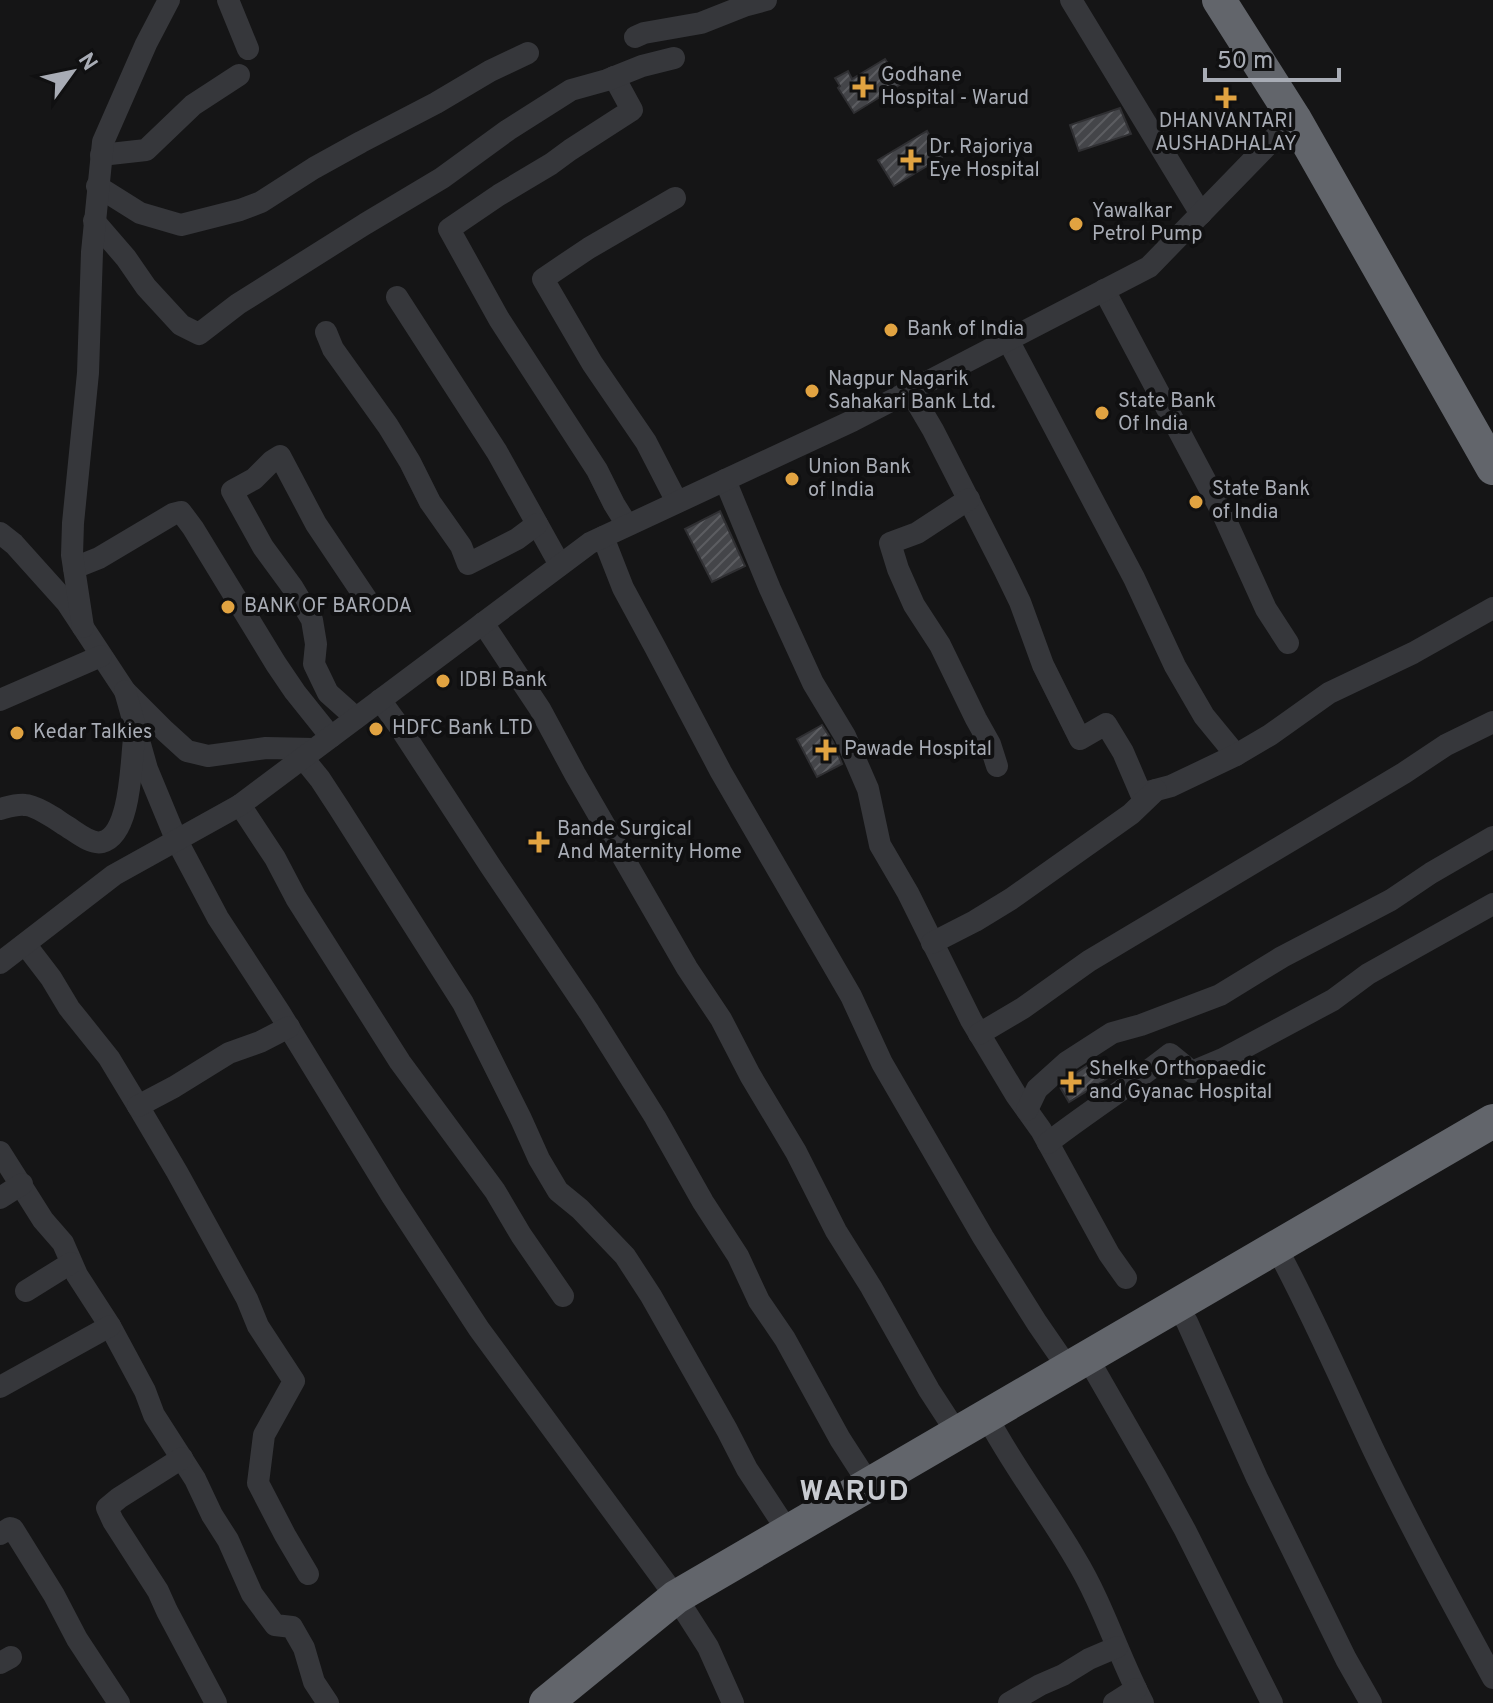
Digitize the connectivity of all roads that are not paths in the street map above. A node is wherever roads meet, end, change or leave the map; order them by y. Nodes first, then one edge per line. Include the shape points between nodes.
1 (169, 0) edge
2 (228, 0) edge
3 (766, 0) edge
4 (1071, 0) edge
5 (1219, 0) edge
6 (635, 37) dead end
7 (248, 49) dead end
8 (528, 53) dead end
9 (674, 58) dead end
10 (239, 75) dead end
11 (614, 77) junction
12 (1294, 118) junction
13 (101, 155) junction
14 (97, 186) junction
15 (675, 198) dead end
16 (1201, 214) junction
17 (94, 221) junction
18 (1104, 290) junction
19 (397, 297) dead end
20 (326, 332) dead end
21 (1008, 340) junction
22 (910, 391) junction
23 (1493, 468) edge
24 (725, 480) junction
25 (969, 499) junction
26 (677, 502) junction
27 (537, 524) junction
28 (627, 525) junction
29 (0, 533) edge
30 (603, 537) junction
31 (560, 565) junction
32 (74, 568) junction
33 (367, 600) dead end
34 (1493, 608) edge
35 (483, 623) junction
36 (83, 627) junction
37 (1288, 643) dead end
38 (101, 656) junction
39 (125, 691) junction
40 (0, 700) edge
41 (380, 700) junction
42 (356, 718) junction
43 (1493, 722) edge
44 (135, 726) junction
45 (316, 748) junction
46 (1236, 755) junction
47 (997, 766) dead end
48 (1156, 790) junction
49 (240, 805) junction
50 (0, 809) edge
51 (1493, 837) edge
52 (176, 839) junction
53 (1493, 904) edge
54 (932, 943) junction
55 (25, 944) junction
56 (0, 963) edge
57 (289, 1027) junction
58 (979, 1034) junction
59 (138, 1106) junction
60 (1027, 1110) junction
61 (1493, 1121) edge
62 (1048, 1143) junction
63 (1493, 1146) edge
64 (0, 1152) edge
65 (22, 1184) junction
66 (0, 1198) edge
67 (1281, 1256) junction
68 (71, 1263) junction
69 (1126, 1278) dead end
70 (26, 1291) dead end
71 (563, 1296) dead end
72 (1182, 1314) junction
73 (110, 1326) junction
74 (1084, 1367) junction
75 (0, 1387) edge
76 (980, 1428) junction
77 (182, 1458) junction
78 (869, 1484) junction
79 (789, 1533) junction
80 (0, 1534) edge
81 (308, 1574) dead end
82 (681, 1605) junction
83 (1117, 1647) junction
84 (1493, 1678) edge
85 (1140, 1696) edge
86 (119, 1703) edge
87 (216, 1703) edge
88 (328, 1703) edge
89 (546, 1703) edge
90 (574, 1703) edge
91 (733, 1703) edge
92 (1009, 1703) edge
93 (1114, 1703) edge
94 (1272, 1703) edge
95 (1371, 1703) edge

1 - 13 street
2 - 7 street
3 - 6 street via 701,23
4 - 16 street
5 - 12 highway
8 - 14 street via 240,210 181,225 140,213
9 - 11 street
10 - 13 street via 193,105 146,150
11 - 17 street via 558,98 199,334 181,325
11 - 28 street via 632,110 449,229
12 - 16 street
12 - 23 highway
13 - 14 street
14 - 17 street
15 - 26 street via 543,279 646,442
16 - 18 street via 1149,267
17 - 32 street
18 - 21 street
18 - 37 street
19 - 27 street
20 - 27 street via 468,564
21 - 22 street
21 - 46 street via 1175,666 1204,716
22 - 24 street
22 - 25 street
24 - 26 street
24 - 54 street via 813,683 868,789 880,845
25 - 47 street via 917,533 890,543 914,605 940,645
25 - 48 street via 1080,739 1106,724 1141,794
26 - 28 street
27 - 31 street
28 - 30 street
29 - 36 street
30 - 31 street
30 - 74 street via 623,588 721,772 976,1226 1020,1298
31 - 35 street
32 - 36 street
32 - 45 street via 181,512 276,664
33 - 42 street via 316,524 280,456 232,491 312,620 314,664 328,693
34 - 46 street via 1329,693
35 - 41 street
35 - 76 street via 540,709 721,1019 929,1390
36 - 38 street
38 - 39 street
38 - 40 street
39 - 44 street
39 - 45 street via 187,751 208,756
41 - 42 street
41 - 78 street via 655,1117
42 - 45 street
43 - 58 street via 1446,745 1089,961
44 - 50 street via 122,821 103,842 91,841 27,804
44 - 52 street
45 - 49 street
45 - 79 street via 320,779 463,1003 558,1191 625,1256
46 - 48 street
48 - 54 street via 1131,814 1011,899
49 - 52 street
49 - 71 street via 400,1062 495,1191
51 - 60 street via 1220,995 1112,1033 1037,1089
52 - 55 street via 114,875
52 - 57 street via 218,918
53 - 62 street via 1223,1059 1192,1072 1170,1054
54 - 58 street
55 - 56 street
55 - 59 street
57 - 59 street via 229,1053
57 - 82 street via 479,1329
58 - 60 street
59 - 81 street via 258,1326 294,1381 264,1435 258,1483
60 - 62 street
61 - 67 highway
62 - 69 street
63 - 67 highway
64 - 65 street
65 - 66 street
65 - 68 street
67 - 72 highway
67 - 84 street via 1434,1571
68 - 70 street
68 - 73 street
72 - 74 highway
72 - 95 street via 1257,1478
73 - 75 street
73 - 77 street
74 - 76 highway
74 - 94 street via 1156,1477
76 - 78 highway
76 - 82 highway
76 - 83 street via 1075,1558
77 - 87 street via 107,1508 158,1591
77 - 88 street via 252,1594 275,1625 292,1627
78 - 79 highway
79 - 82 highway
80 - 86 street via 13,1529
82 - 89 highway
82 - 90 highway
82 - 91 street via 708,1647
83 - 85 street
83 - 92 street
85 - 93 street

